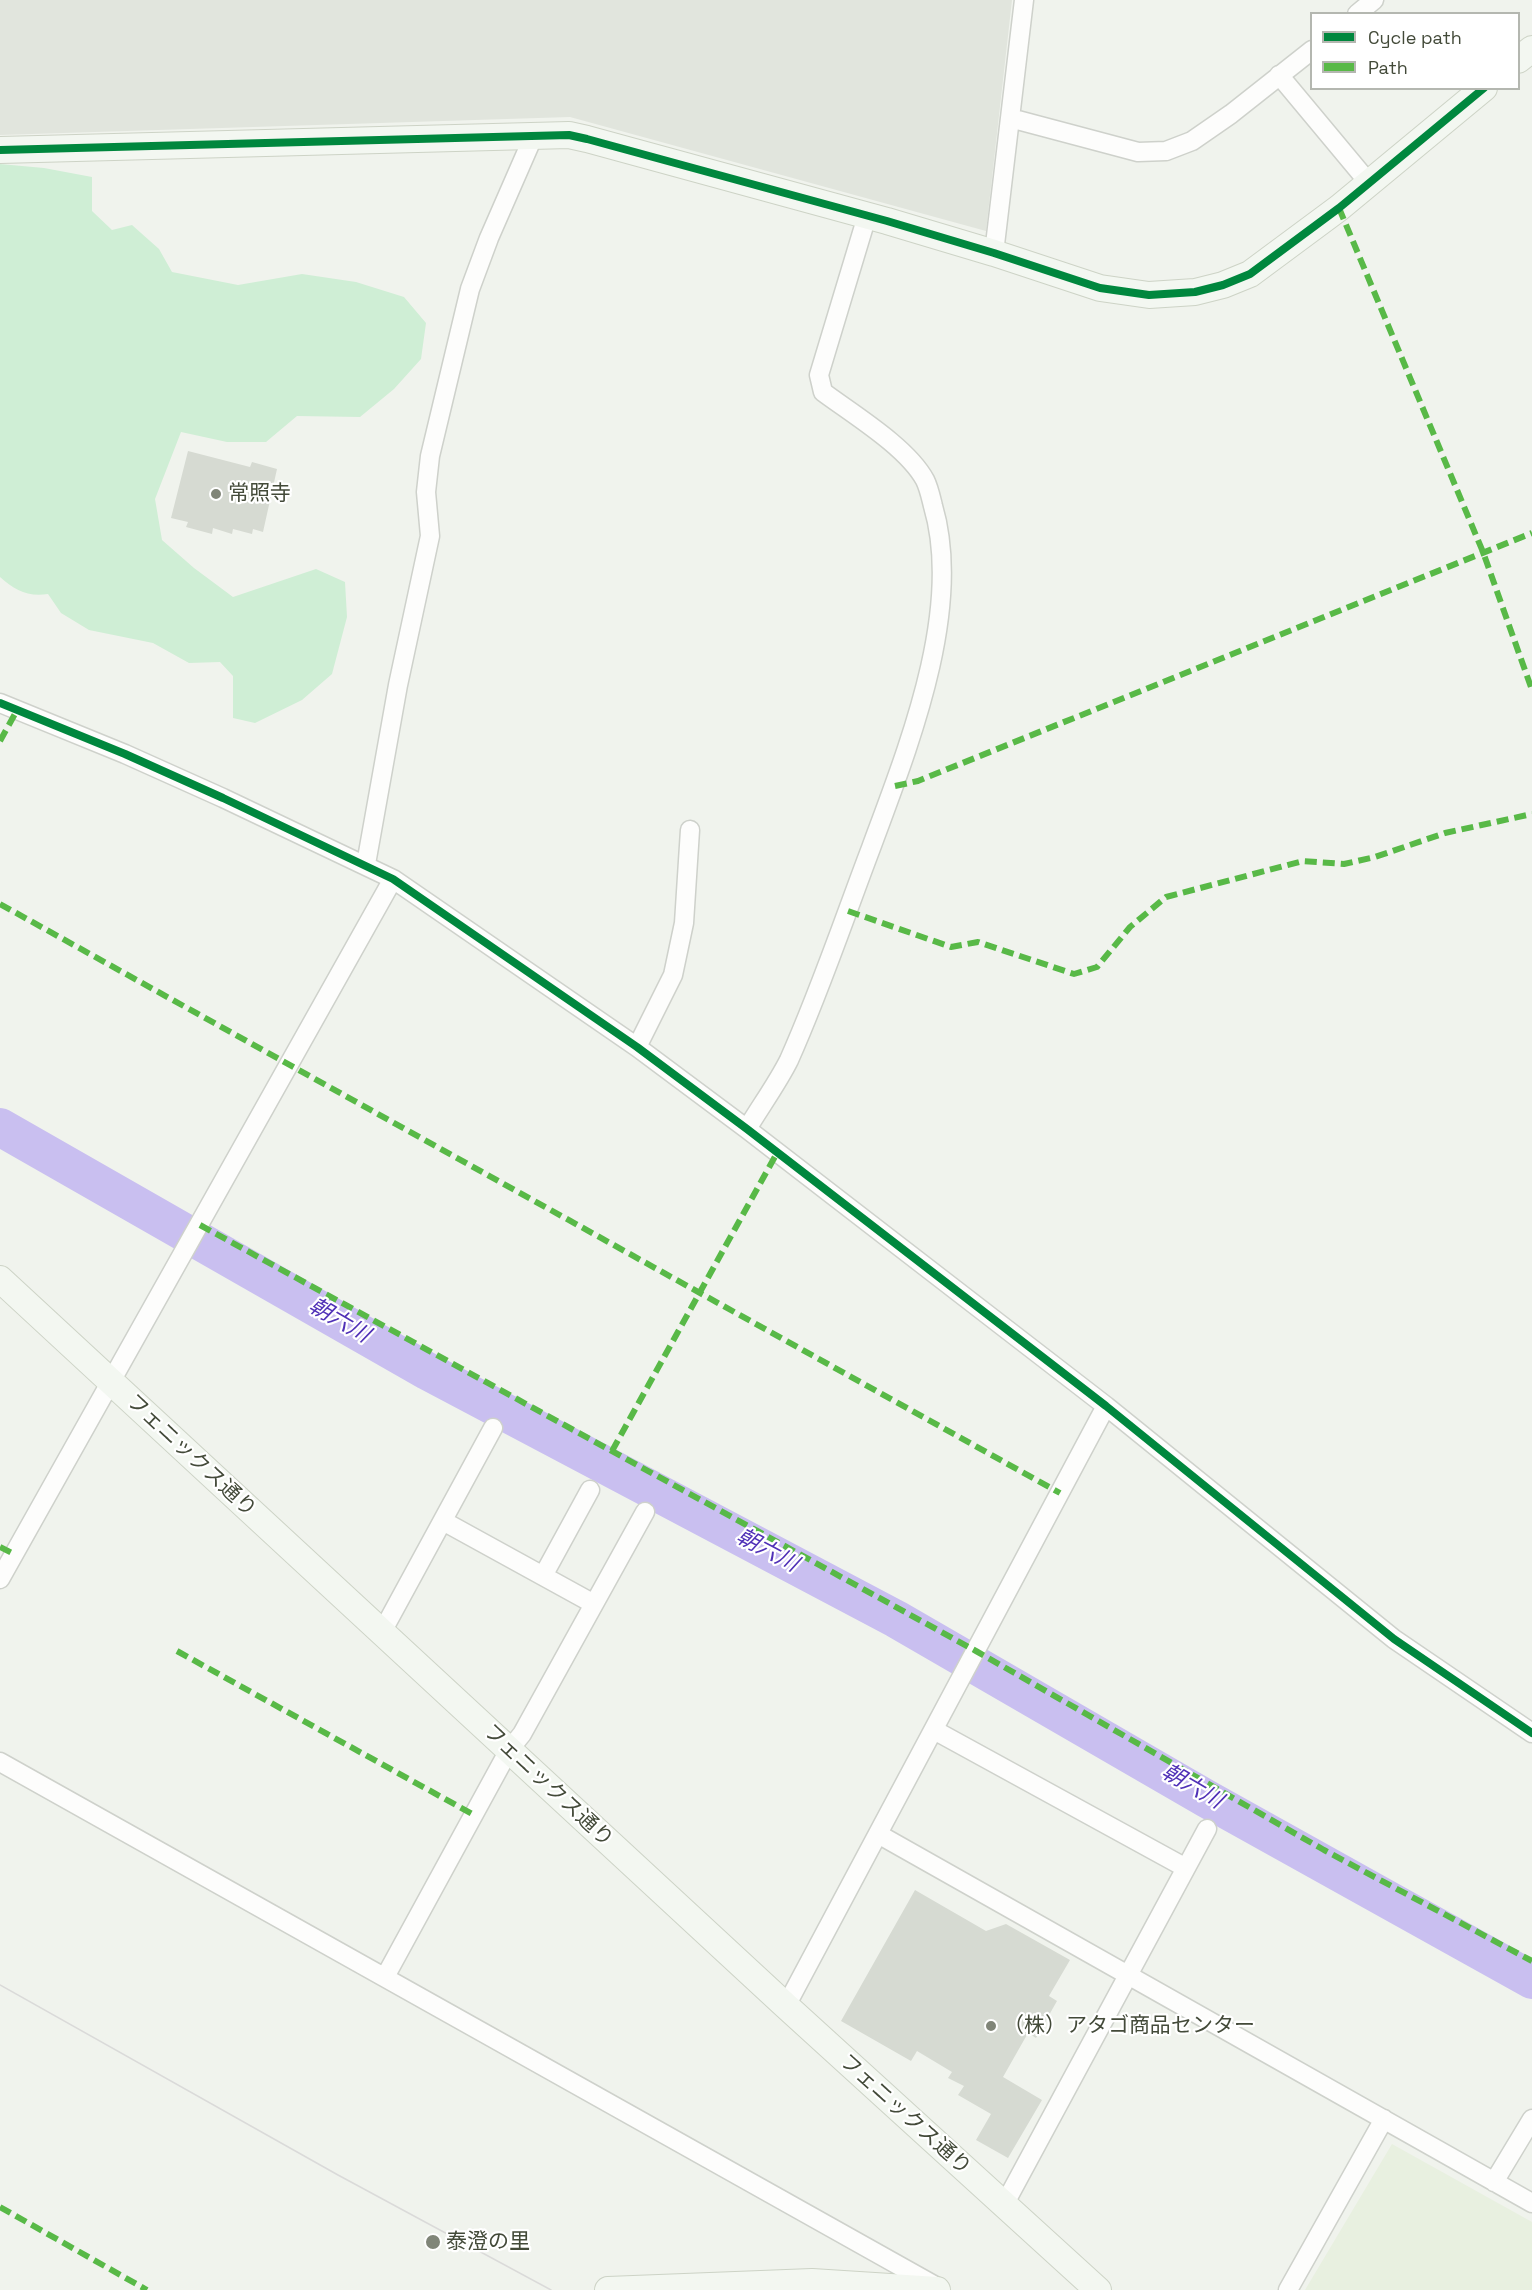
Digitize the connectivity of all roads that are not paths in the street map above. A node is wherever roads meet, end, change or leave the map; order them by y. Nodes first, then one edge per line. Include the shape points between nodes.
1 (1024, 0) edge
2 (1374, 0) edge
3 (1359, 12) edge
4 (1532, 49) edge
5 (1310, 51) edge
6 (1520, 58) edge
7 (1279, 75) junction
8 (1482, 90) edge
9 (1010, 118) junction
10 (534, 135) junction
11 (0, 150) edge
12 (1370, 183) junction
13 (867, 216) junction
14 (994, 253) junction
15 (0, 703) edge
16 (690, 830) dead end
17 (366, 864) junction
18 (393, 879) junction
19 (637, 1047) junction
20 (747, 1130) junction
21 (0, 1279) edge
22 (111, 1382) junction
23 (1106, 1406) junction
24 (493, 1428) dead end
25 (590, 1490) dead end
26 (645, 1512) dead end
27 (443, 1521) junction
28 (543, 1576) junction
29 (0, 1579) edge
30 (594, 1604) junction
31 (382, 1632) junction
32 (934, 1730) junction
33 (1532, 1733) edge
34 (509, 1750) junction
35 (0, 1762) edge
36 (1207, 1829) dead end
37 (879, 1834) junction
38 (1186, 1868) junction
39 (1128, 1975) junction
40 (385, 1977) junction
41 (786, 2006) junction
42 (1532, 2119) edge
43 (1384, 2120) junction
44 (1494, 2182) junction
45 (1532, 2203) edge
46 (1004, 2205) junction
47 (813, 2286) edge
48 (608, 2290) edge
49 (937, 2290) edge
50 (943, 2290) edge
51 (1098, 2290) edge
52 (1288, 2290) edge

1 - 9 street
2 - 3 street
4 - 6 main road
5 - 7 street
7 - 9 street via 1192,141 1166,151 1138,152
7 - 12 street
8 - 12 main road
9 - 14 street
10 - 11 main road
10 - 13 main road via 588,139
10 - 17 street via 470,289 430,456 426,492 430,536
12 - 14 main road via 1250,274 1195,292 1149,295 1100,288
13 - 14 main road
13 - 20 street via 819,375 823,392 910,458 926,481 940,530 938,621 925,687 902,764 848,911 788,1061
15 - 17 street
16 - 19 street via 684,922 673,975
17 - 18 street
18 - 19 street
18 - 22 street
19 - 20 street
20 - 23 street
21 - 22 main road, フェニックス通り
22 - 29 street
22 - 31 main road, フェニックス通り
23 - 32 street
23 - 33 street via 1394,1639
24 - 27 street
25 - 28 street
26 - 30 street
27 - 28 street
27 - 31 street
28 - 30 street
30 - 34 street via 522,1734
31 - 34 main road, フェニックス通り
32 - 37 street
32 - 38 street
34 - 40 street
34 - 41 main road, フェニックス通り
35 - 40 street
36 - 38 street
37 - 39 street
37 - 41 street
38 - 39 street
39 - 43 street
39 - 46 street
40 - 50 street
41 - 46 main road, フェニックス通り
42 - 44 street
43 - 44 street
43 - 52 street
44 - 45 street
46 - 51 main road, フェニックス通り
47 - 48 main road
47 - 49 main road

